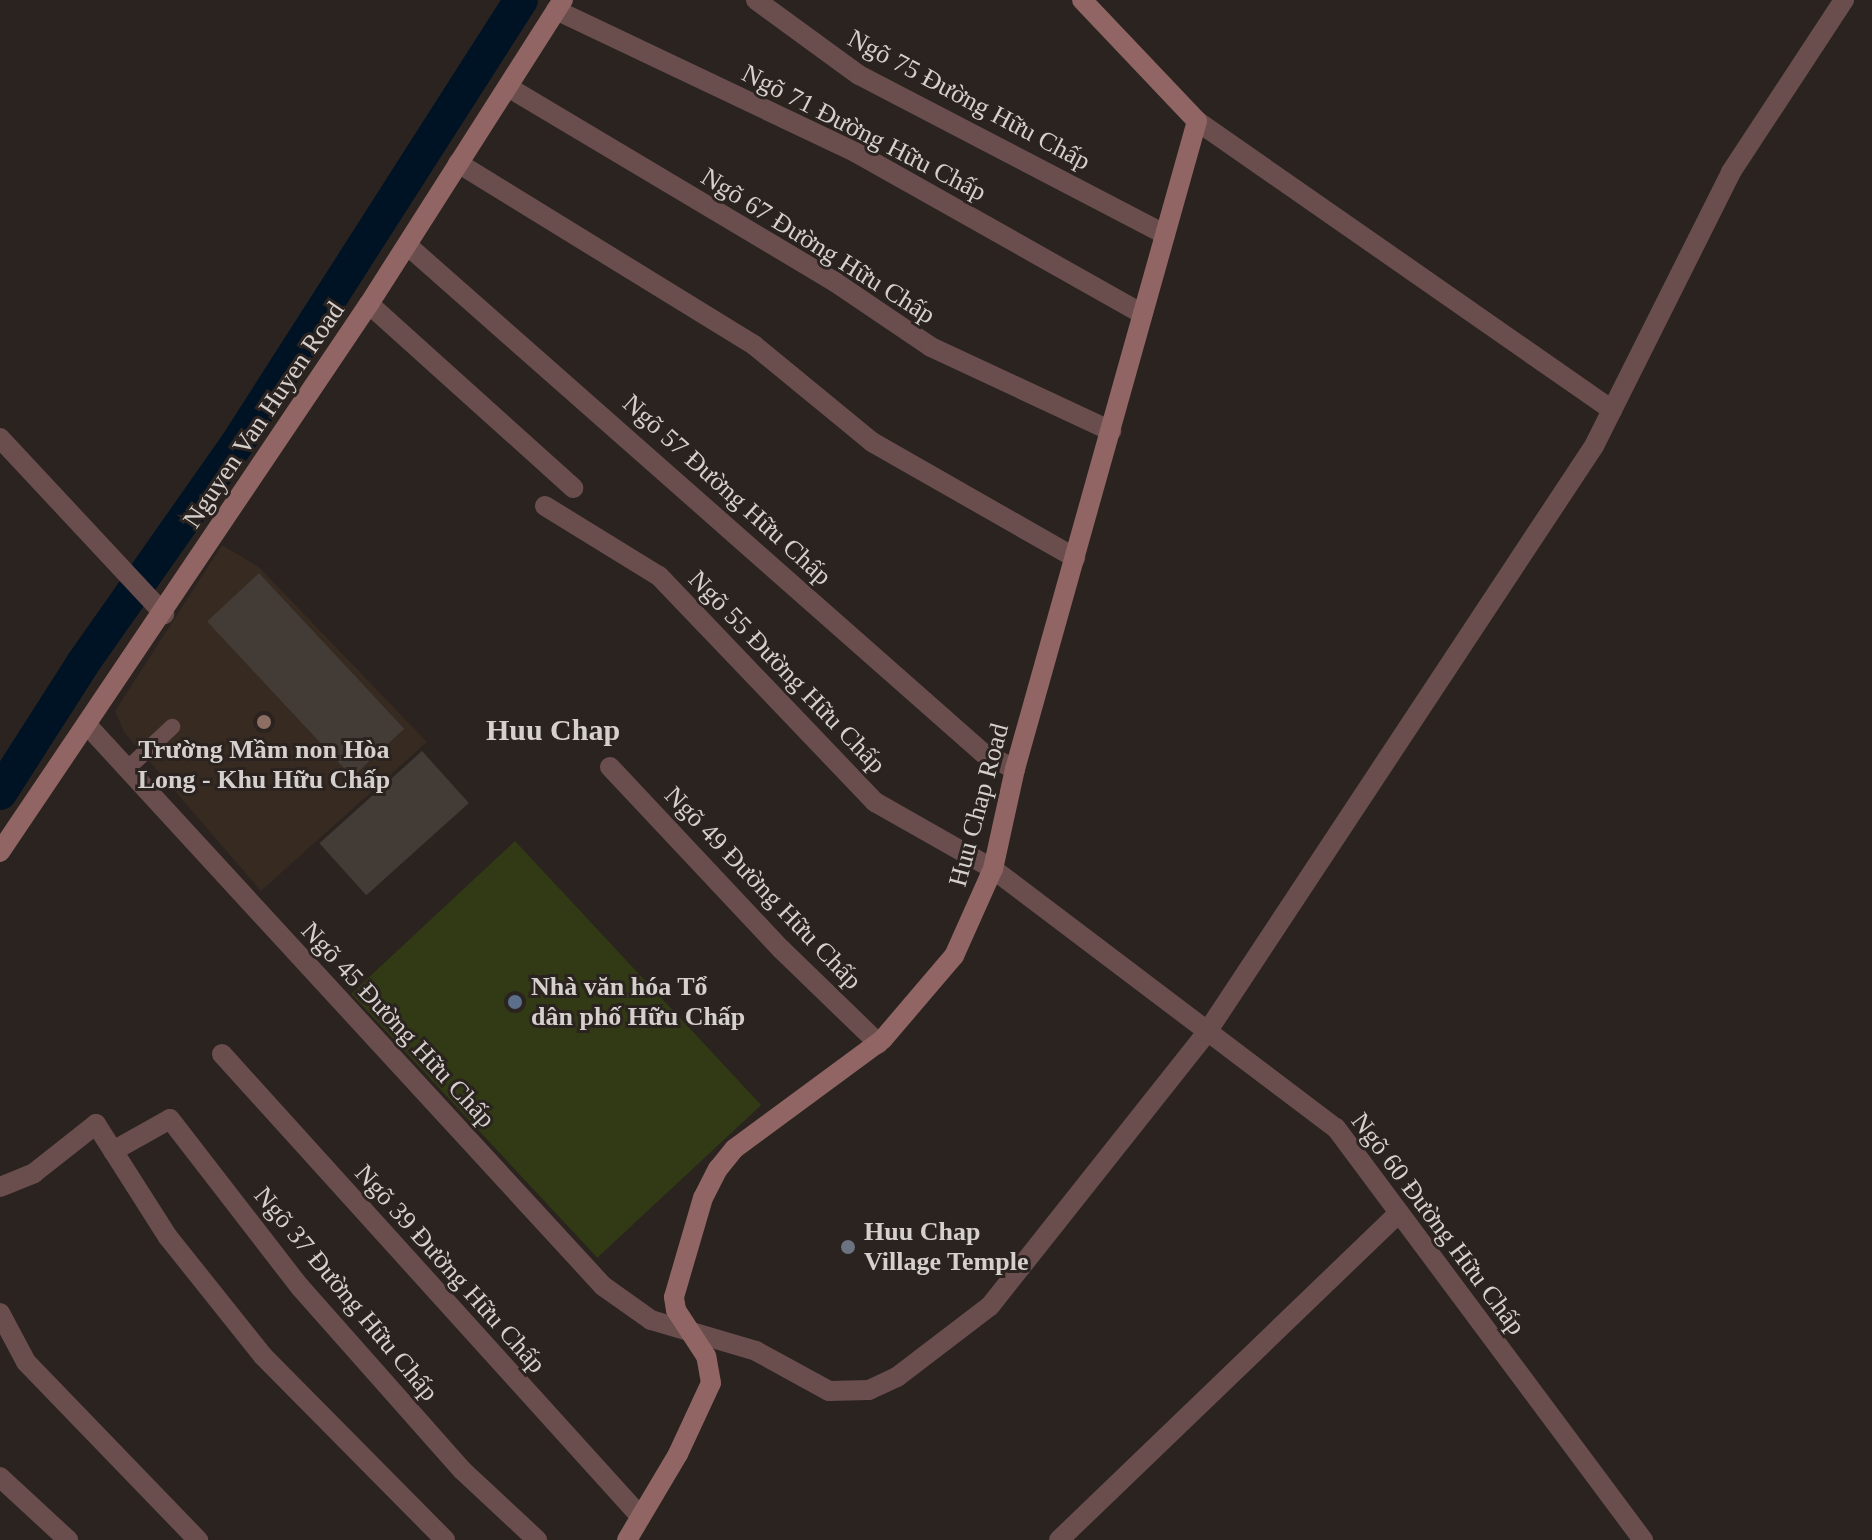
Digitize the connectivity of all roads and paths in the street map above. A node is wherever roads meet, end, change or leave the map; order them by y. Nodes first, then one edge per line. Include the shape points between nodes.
1 (756, 0) edge
2 (1082, 0) edge
3 (1844, 0) edge
4 (559, 5) edge
5 (508, 87) junction
6 (1197, 121) junction
7 (458, 163) junction
8 (1165, 234) junction
9 (407, 245) junction
10 (369, 304) junction
11 (1143, 314) junction
12 (1612, 410) junction
13 (1111, 431) junction
14 (0, 438) edge
15 (573, 488) dead end
16 (545, 506) dead end
17 (1075, 558) junction
18 (163, 613) junction
19 (89, 727) junction
20 (172, 727) dead end
21 (610, 767) dead end
22 (127, 769) junction
23 (1015, 769) junction
24 (0, 852) edge
25 (993, 869) junction
26 (1207, 1032) junction
27 (879, 1044) junction
28 (222, 1054) dead end
29 (113, 1151) junction
30 (0, 1187) edge
31 (1399, 1213) junction
32 (0, 1313) edge
33 (689, 1330) junction
34 (0, 1477) edge
35 (641, 1517) junction
36 (68, 1540) edge
37 (198, 1540) edge
38 (445, 1540) edge
39 (537, 1540) edge
40 (627, 1540) edge
41 (1059, 1540) edge
42 (1643, 1540) edge

1 - 8 street, Ngõ 75 Đường Hữu Chấp via 859,75
2 - 6 street
3 - 12 street, Ngõ 45 Đường Hữu Chấp via 1731,172
4 - 5 street, Nguyen Van Huyen Road
4 - 11 street, Ngõ 71 Đường Hữu Chấp via 855,152
5 - 7 street, Nguyen Van Huyen Road
5 - 13 street, Ngõ 67 Đường Hữu Chấp via 835,282 931,347
6 - 8 street, Huu Chap Road
6 - 12 street
7 - 9 street, Nguyen Van Huyen Road
7 - 17 street via 754,345 872,442
8 - 11 street, Huu Chap Road
9 - 10 street, Nguyen Van Huyen Road
9 - 23 street, Ngõ 57 Đường Hữu Chấp via 983,753
10 - 15 street
10 - 18 street, Nguyen Van Huyen Road
11 - 13 street, Huu Chap Road
12 - 26 street, Ngõ 45 Đường Hữu Chấp via 1594,446
13 - 17 street, Huu Chap Road
14 - 18 street
16 - 25 street, Ngõ 55 Đường Hữu Chấp via 659,576 875,802
17 - 23 street, Huu Chap Road
18 - 19 street, Nguyen Van Huyen Road
19 - 22 street, Ngõ 45 Đường Hữu Chấp
19 - 24 street, Nguyen Van Huyen Road
20 - 22 lane
21 - 27 street, Ngõ 49 Đường Hữu Chấp via 770,938
22 - 33 street, Ngõ 45 Đường Hữu Chấp via 603,1286 651,1320
23 - 25 street, Huu Chap Road
25 - 26 street, Ngõ 60 Đường Hữu Chấp
25 - 27 street, Huu Chap Road via 954,956
26 - 31 street, Ngõ 60 Đường Hữu Chấp via 1336,1128
26 - 33 street, Ngõ 45 Đường Hữu Chấp via 990,1306 897,1377 869,1390 829,1391 765,1355
27 - 33 street, Huu Chap Road via 734,1149 718,1169 703,1198 674,1297
28 - 35 street, Ngõ 39 Đường Hữu Chấp
29 - 30 street via 96,1124 34,1173
29 - 38 street via 168,1237 263,1356
29 - 39 street, Ngõ 37 Đường Hữu Chấp via 170,1119 300,1287 462,1470
31 - 41 street
31 - 42 street, Ngõ 60 Đường Hữu Chấp
32 - 37 street via 26,1362
33 - 35 street, Huu Chap Road via 706,1356 711,1383
34 - 36 street
35 - 40 street, Huu Chap Road

